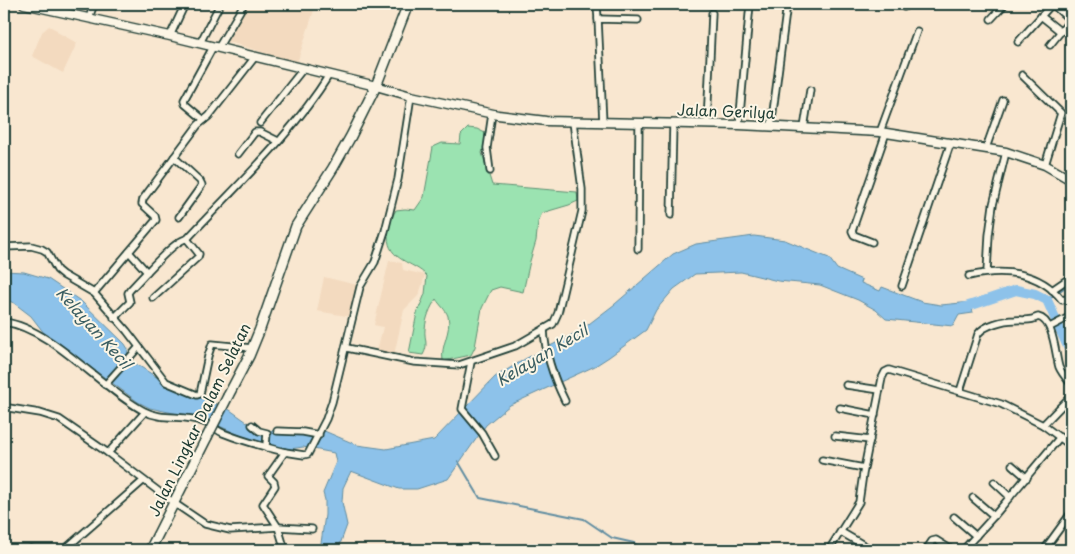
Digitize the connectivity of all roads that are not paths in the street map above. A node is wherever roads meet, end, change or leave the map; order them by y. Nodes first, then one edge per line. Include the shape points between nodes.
1 (24, 4) edge
2 (94, 4) edge
3 (185, 4) edge
4 (220, 4) edge
5 (244, 4) edge
6 (403, 4) edge
7 (408, 4) edge
8 (750, 4) edge
9 (787, 4) edge
10 (1005, 4) edge
11 (1052, 4) edge
12 (597, 5) edge
13 (712, 13) dead end
14 (1041, 16) junction
15 (88, 18) junction
16 (598, 19) junction
17 (991, 19) dead end
18 (638, 20) dead end
19 (1071, 21) edge
20 (917, 31) dead end
21 (1061, 32) junction
22 (170, 36) junction
23 (1018, 42) dead end
24 (200, 43) junction
25 (1050, 45) dead end
26 (216, 47) junction
27 (255, 57) junction
28 (303, 68) junction
29 (329, 75) junction
30 (1022, 75) dead end
31 (376, 86) junction
32 (810, 90) dead end
33 (411, 96) junction
34 (1003, 100) dead end
35 (492, 114) junction
36 (204, 120) junction
37 (573, 122) junction
38 (260, 123) dead end
39 (603, 123) junction
40 (640, 123) junction
41 (673, 124) junction
42 (707, 124) junction
43 (739, 125) junction
44 (771, 127) junction
45 (804, 128) junction
46 (883, 132) junction
47 (278, 141) junction
48 (951, 142) junction
49 (986, 148) junction
50 (1006, 152) junction
51 (238, 154) dead end
52 (174, 157) junction
53 (1045, 165) junction
54 (490, 171) dead end
55 (1071, 180) edge
56 (671, 216) dead end
57 (179, 217) dead end
58 (187, 239) junction
59 (872, 242) dead end
60 (4, 247) edge
61 (638, 249) dead end
62 (129, 252) junction
63 (147, 272) junction
64 (987, 272) junction
65 (969, 276) dead end
66 (1071, 277) edge
67 (902, 286) dead end
68 (1055, 292) junction
69 (94, 293) junction
70 (153, 298) dead end
71 (1070, 300) edge
72 (1071, 316) edge
73 (114, 318) junction
74 (4, 322) edge
75 (1052, 326) junction
76 (544, 329) junction
77 (138, 348) junction
78 (252, 348) junction
79 (347, 348) junction
80 (471, 362) junction
81 (106, 384) junction
82 (1071, 384) edge
83 (846, 385) dead end
84 (880, 390) junction
85 (960, 391) junction
86 (1071, 396) edge
87 (565, 401) dead end
88 (9, 408) dead end
89 (840, 408) dead end
90 (145, 412) junction
91 (875, 415) junction
92 (1043, 424) junction
93 (252, 425) dead end
94 (277, 431) dead end
95 (319, 436) junction
96 (835, 436) dead end
97 (1060, 437) junction
98 (870, 440) junction
99 (1071, 446) edge
100 (267, 447) junction
101 (285, 452) junction
102 (108, 453) junction
103 (495, 456) dead end
104 (822, 460) dead end
105 (1012, 465) dead end
106 (864, 468) junction
107 (1026, 478) junction
108 (143, 481) junction
109 (994, 482) dead end
110 (1010, 497) junction
111 (973, 498) dead end
112 (174, 503) junction
113 (1071, 513) edge
114 (994, 516) junction
115 (954, 517) dead end
116 (278, 527) junction
117 (312, 529) dead end
118 (840, 532) junction
119 (976, 536) junction
120 (861, 548) edge
121 (64, 550) edge
122 (150, 550) edge
123 (286, 550) edge
124 (829, 550) edge
125 (872, 550) edge
126 (926, 550) edge
127 (952, 550) edge
128 (964, 550) edge
129 (1044, 550) edge

1 - 15 street, Jalan Gerilya
2 - 15 street
3 - 22 street
4 - 24 street
5 - 26 street
6 - 31 main road, Jalan Lingkar Dalam Selatan via 373,82
7 - 31 main road, Jalan Lingkar Dalam Selatan
8 - 43 street
9 - 44 street
10 - 17 street
11 - 14 street
11 - 19 street
12 - 16 street
13 - 42 street
14 - 21 street
14 - 23 street
15 - 22 street, Jalan Gerilya
16 - 18 street
16 - 39 street
19 - 21 street
20 - 46 street
21 - 25 street
22 - 24 street, Jalan Gerilya
24 - 26 street, Jalan Gerilya
26 - 27 street, Jalan Gerilya
26 - 36 street via 184,100
27 - 28 street, Jalan Gerilya
27 - 36 street
28 - 29 street, Jalan Gerilya
28 - 38 street
29 - 31 street, Jalan Gerilya
29 - 47 street
30 - 53 street via 1061,113
31 - 33 street, Jalan Gerilya
31 - 78 main road, Jalan Lingkar Dalam Selatan via 333,168 296,226
32 - 45 street
33 - 35 street, Jalan Gerilya
33 - 79 street via 394,202 380,248 360,287
34 - 49 street
35 - 37 street, Jalan Gerilya
35 - 54 street via 487,148
36 - 52 street
37 - 39 street, Jalan Gerilya
37 - 76 street via 582,211 558,313 553,324
39 - 40 street, Jalan Gerilya
40 - 41 street, Jalan Gerilya
40 - 61 street
41 - 42 street, Jalan Gerilya
41 - 56 street
42 - 43 street, Jalan Gerilya
43 - 44 street, Jalan Gerilya
44 - 45 street, Jalan Gerilya
45 - 46 street, Jalan Gerilya
46 - 48 street, Jalan Gerilya
46 - 59 street via 852,231 854,235
47 - 51 street via 256,132
47 - 58 street
48 - 49 street, Jalan Gerilya
48 - 67 street
49 - 50 street, Jalan Gerilya
50 - 53 street, Jalan Gerilya
50 - 64 street via 993,205
52 - 57 street via 202,185
52 - 62 street via 142,202 156,220
53 - 55 street, Jalan Gerilya
58 - 63 street via 181,239
58 - 70 street via 198,257
60 - 69 street via 42,248 57,270
62 - 63 street
62 - 69 street
63 - 73 street via 130,290 131,301
64 - 65 street
64 - 68 street via 1030,276
66 - 68 street
68 - 71 street via 1062,300
69 - 73 street
72 - 75 street
73 - 77 street
74 - 81 street via 18,325 49,342
75 - 82 street via 1060,370
75 - 85 street via 1040,317 1030,321 1009,320 982,329
76 - 80 street via 505,351
76 - 87 street via 555,380
77 - 78 street via 166,382 198,395 212,345
77 - 81 street
78 - 112 main road, Jalan Lingkar Dalam Selatan, bridge
79 - 80 street via 414,362 451,365
79 - 95 street
80 - 103 street via 463,411 482,433
81 - 90 street
83 - 84 street
84 - 85 street via 885,372 889,370
84 - 91 street
85 - 92 street via 1000,404
86 - 92 street
88 - 102 street via 59,420
89 - 91 street
90 - 100 street via 202,421 223,433
90 - 102 street
91 - 98 street
92 - 97 street
93 - 100 street via 267,433
94 - 95 street
95 - 101 street via 306,455
96 - 98 street
97 - 99 street
97 - 107 street
98 - 106 street
100 - 101 street
101 - 116 street via 268,477 275,486 263,502
102 - 108 street
104 - 106 street
105 - 107 street
106 - 118 street via 859,502
107 - 110 street
108 - 112 street
108 - 121 street
109 - 110 street
110 - 114 street
111 - 114 street
112 - 116 street via 205,524 224,530
112 - 122 main road, Jalan Lingkar Dalam Selatan
113 - 129 street
114 - 119 street
115 - 119 street
116 - 117 street
116 - 123 street
118 - 120 street
118 - 124 street
119 - 128 street
120 - 125 street
126 - 127 street via 936,540

